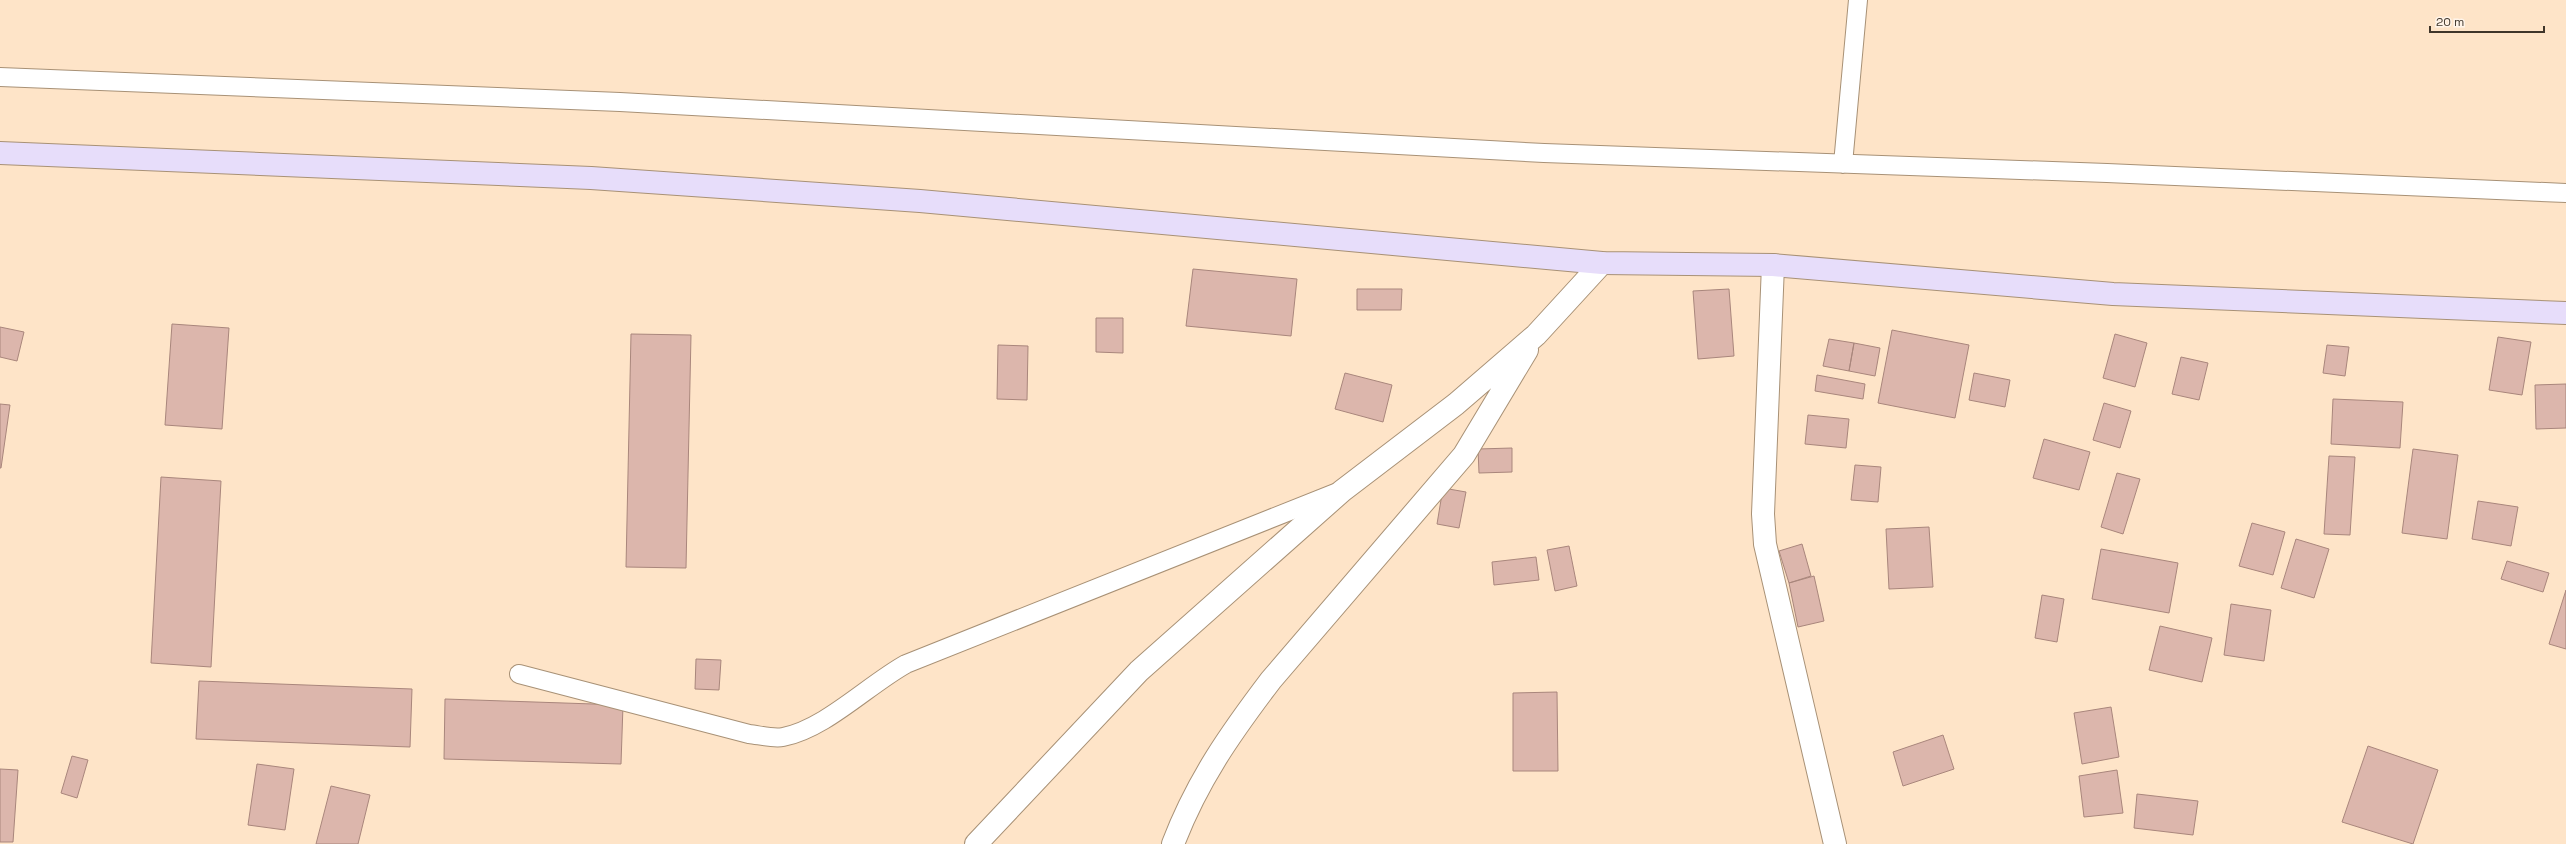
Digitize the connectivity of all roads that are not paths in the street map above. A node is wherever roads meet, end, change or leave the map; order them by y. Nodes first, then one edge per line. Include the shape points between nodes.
1 (1858, 0) edge
2 (0, 77) edge
3 (0, 154) edge
4 (1843, 164) junction
5 (2566, 193) edge
6 (1602, 264) junction
7 (1773, 265) junction
8 (2566, 313) edge
9 (1536, 335) junction
10 (1342, 491) junction
11 (519, 674) dead end
12 (976, 844) edge
13 (1173, 844) edge
14 (1835, 844) edge

1 - 4 lane
2 - 4 lane via 620,102 1544,153
3 - 6 street via 591,178 920,201
4 - 5 lane
6 - 7 street
6 - 9 street
7 - 8 street via 2113,294
7 - 14 street via 1763,514 1765,544
9 - 10 street via 1456,404
9 - 13 street via 1464,455 1246,712 1196,789
10 - 11 lane via 906,664 882,677 814,726 782,738 749,734
10 - 12 street via 1139,671

